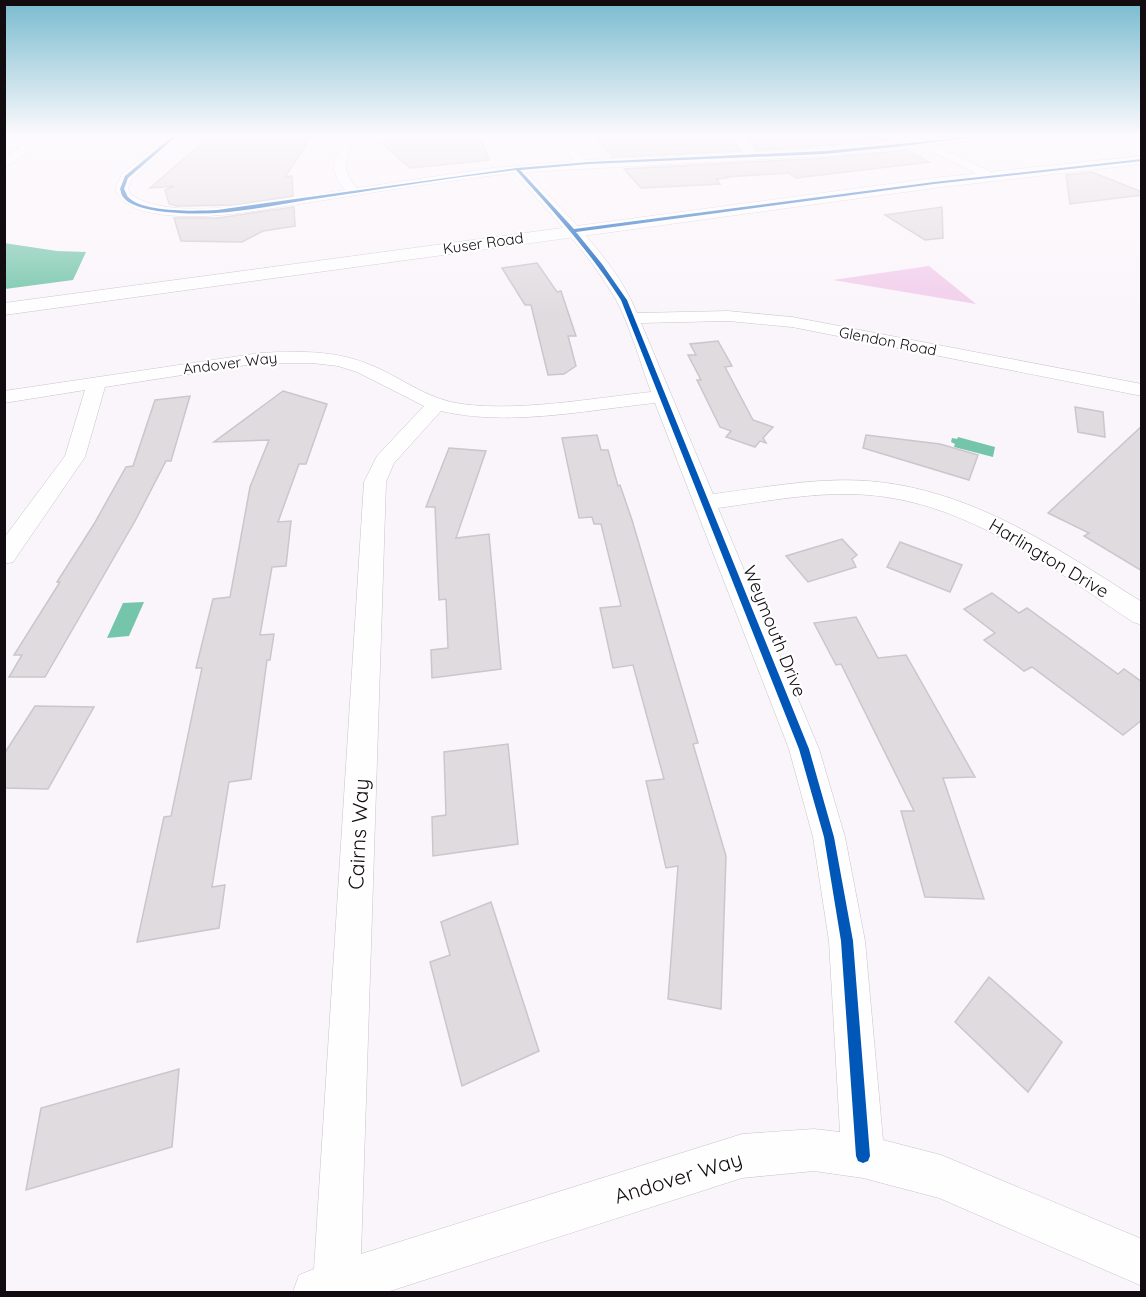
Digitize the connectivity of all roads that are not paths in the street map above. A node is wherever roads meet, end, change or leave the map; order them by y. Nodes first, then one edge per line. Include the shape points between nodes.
1 (123, 196) edge
2 (331, 196) edge
3 (541, 196) edge
4 (845, 196) edge
5 (573, 231) junction
6 (4, 309) edge
7 (631, 318) junction
8 (97, 382) junction
9 (1142, 390) edge
10 (663, 396) junction
11 (4, 397) edge
12 (436, 404) junction
13 (705, 502) junction
14 (4, 556) edge
15 (1142, 615) edge
16 (863, 1156) junction
17 (1142, 1263) edge
18 (326, 1289) edge

1 - 2 street via 144,207 201,212
3 - 5 street, Weymouth Drive
4 - 5 street, Kuser Road
5 - 6 street, Kuser Road
5 - 7 street, Weymouth Drive via 610,277
7 - 9 street, Glendon Road via 728,316 792,322
7 - 10 street, Weymouth Drive
8 - 11 street, Andover Way
8 - 12 street, Andover Way via 260,358 315,357 362,368
8 - 14 street via 75,457
10 - 12 street, Andover Way via 507,412
10 - 13 street, Weymouth Drive
12 - 18 street, Cairns Way via 384,461 375,482
13 - 15 street, Harlington Drive via 837,488 870,488 937,500 1009,531
13 - 16 street, Weymouth Drive via 804,749 829,837 847,941
16 - 17 street, Andover Way via 941,1177
16 - 18 street, Andover Way via 814,1150 742,1156

